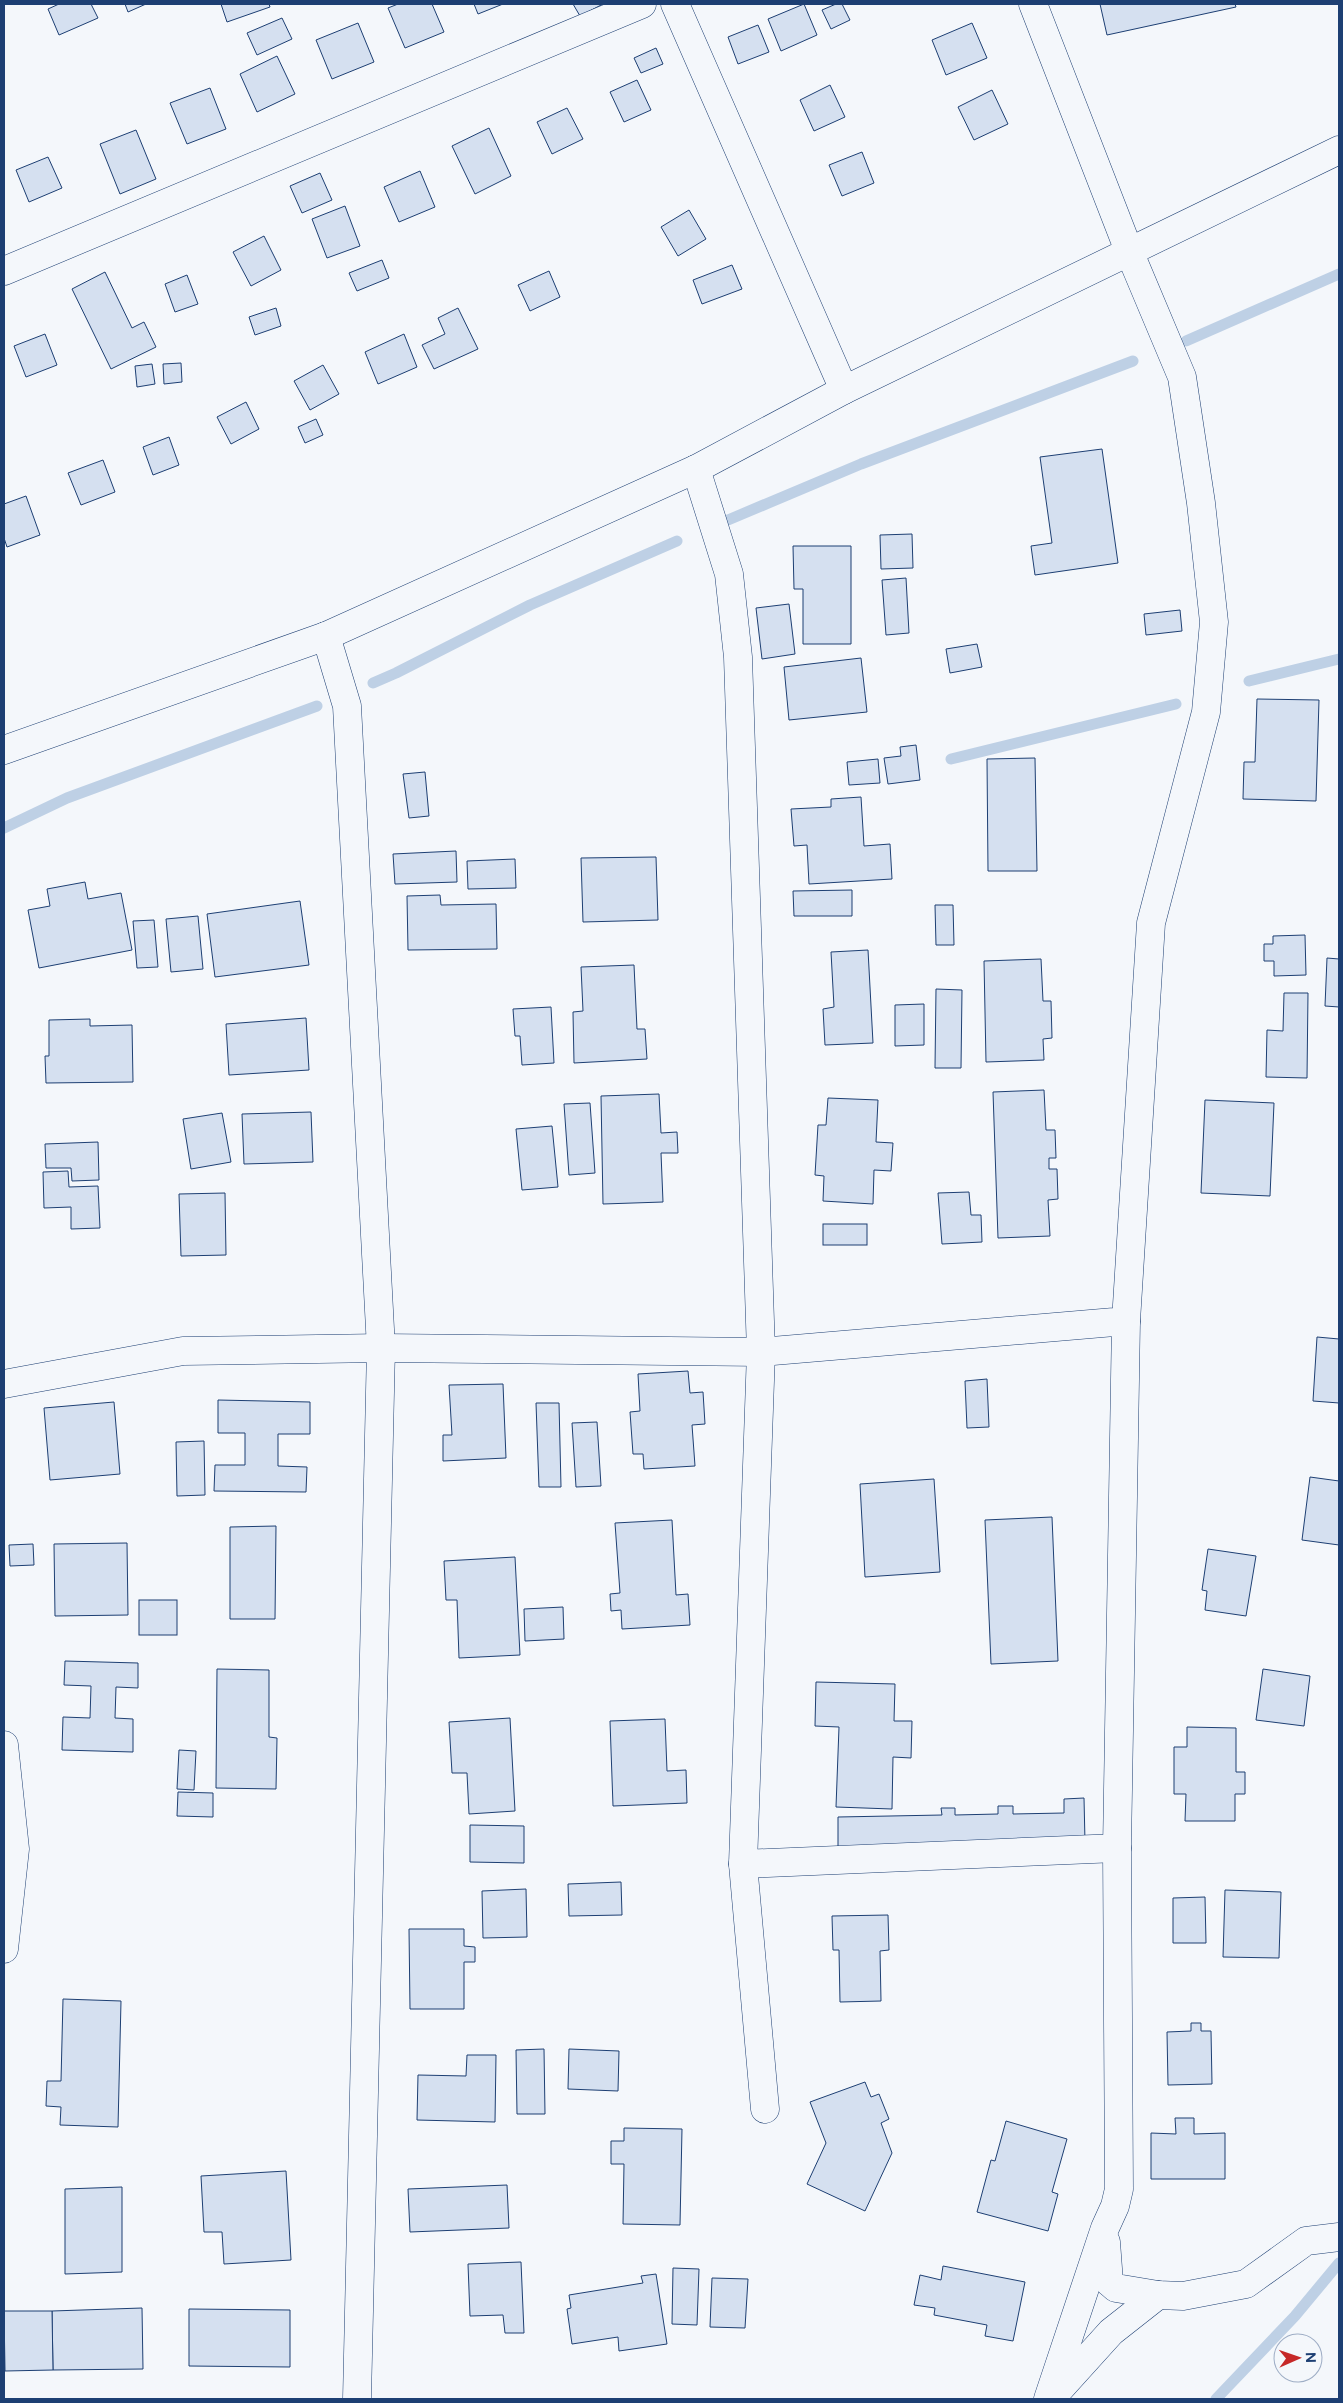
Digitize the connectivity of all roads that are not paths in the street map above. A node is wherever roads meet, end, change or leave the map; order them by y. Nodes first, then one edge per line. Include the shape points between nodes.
1 (642, 4) edge
2 (675, 4) edge
3 (1033, 4) edge
4 (1339, 150) edge
5 (1129, 251) junction
6 (4, 271) edge
7 (844, 390) junction
8 (696, 469) junction
9 (326, 636) junction
10 (4, 750) edge
11 (1126, 1322) junction
12 (381, 1348) junction
13 (761, 1352) junction
14 (4, 1384) edge
15 (4, 1746) edge
16 (1117, 1848) junction
17 (743, 1864) junction
18 (4, 1949) edge
19 (765, 2109) dead end
20 (1105, 2228) junction
21 (1339, 2237) edge
22 (1158, 2296) junction
23 (356, 2399) edge
24 (1049, 2399) edge

1 - 6 street
2 - 7 street
3 - 5 street
4 - 5 street
5 - 7 street
5 - 11 street via 1182,376 1214,622 1206,712 1151,923
7 - 8 street
8 - 9 street
8 - 13 street via 729,574 738,657
9 - 10 street
9 - 12 street via 347,706
11 - 13 street
11 - 16 street
12 - 13 street
12 - 14 street via 183,1351
12 - 23 street
13 - 17 street
15 - 18 street via 16,1849
16 - 17 street
16 - 20 street via 1119,2189 1116,2206
17 - 19 street
20 - 22 street via 1108,2282 1116,2288
20 - 24 street
21 - 22 street via 1306,2241 1246,2284 1183,2296
22 - 24 street via 1111,2332

